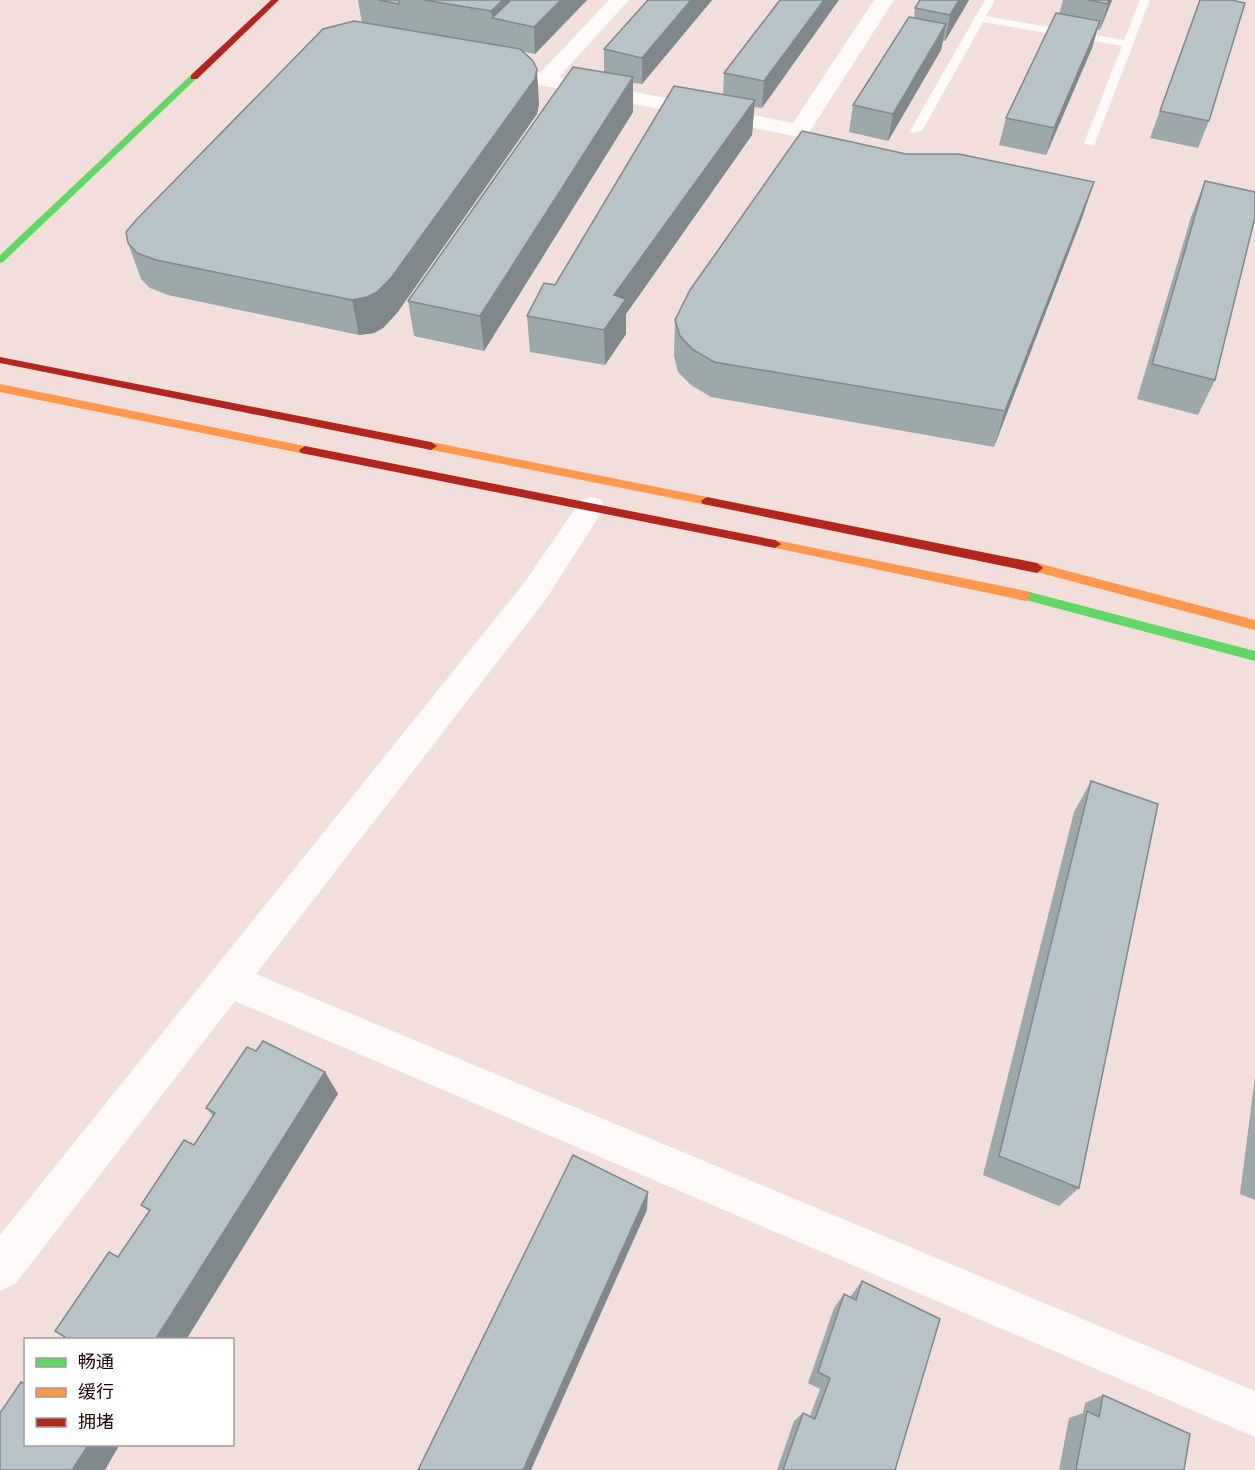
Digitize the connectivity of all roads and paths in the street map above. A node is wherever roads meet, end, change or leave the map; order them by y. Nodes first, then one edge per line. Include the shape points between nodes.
1 (275, 0) edge
2 (619, 0) edge
3 (884, 0) edge
4 (990, 0) edge
5 (1145, 0) edge
6 (980, 18) junction
7 (1128, 44) junction
8 (475, 66) edge
9 (545, 80) junction
10 (916, 131) dead end
11 (1090, 143) dead end
12 (0, 260) edge
13 (0, 360) edge
14 (0, 388) edge
15 (591, 507) junction
16 (1255, 625) edge
17 (1255, 656) edge
18 (228, 980) junction
19 (0, 1269) edge
20 (1255, 1414) edge

1 - 12 main road
2 - 9 street
3 - 9 street via 799,131
4 - 6 lane
5 - 7 lane
6 - 7 lane
6 - 10 lane
7 - 11 lane
8 - 9 street
13 - 16 main road via 1015,562
14 - 15 main road
15 - 17 main road via 1012,592
15 - 18 street via 535,591
18 - 19 street
18 - 20 street

